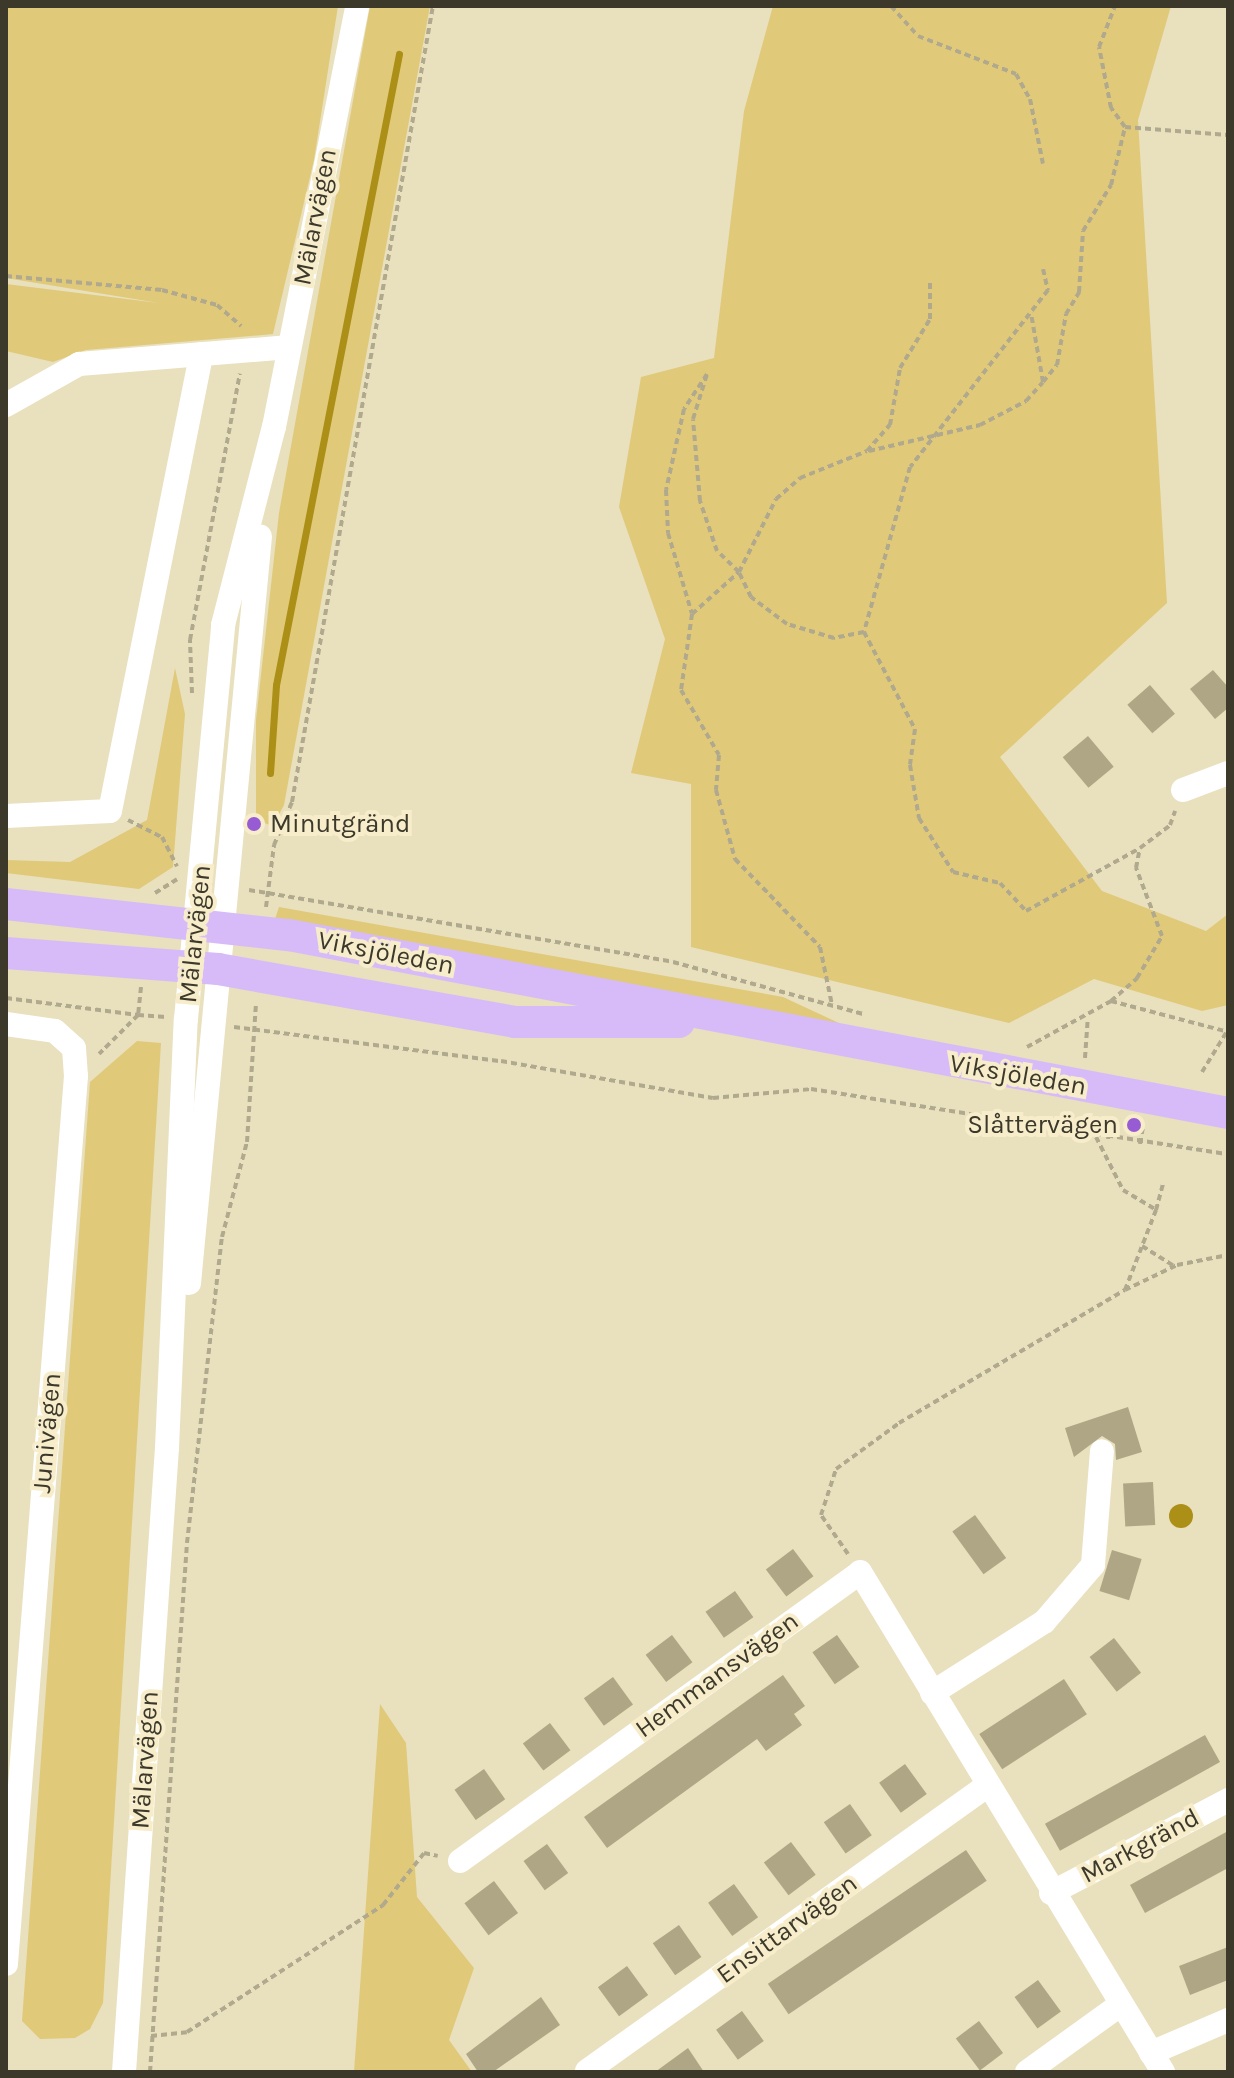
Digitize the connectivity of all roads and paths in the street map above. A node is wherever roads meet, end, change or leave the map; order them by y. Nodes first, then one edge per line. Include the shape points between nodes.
1 (357, 6) edge
2 (433, 6) edge
3 (891, 6) edge
4 (1115, 6) edge
5 (1125, 127) junction
6 (1228, 135) edge
7 (1043, 164) dead end
8 (1043, 269) dead end
9 (930, 282) dead end
10 (1031, 313) junction
11 (289, 347) junction
12 (201, 354) junction
13 (1043, 382) junction
14 (6, 405) edge
15 (936, 435) junction
16 (867, 451) junction
17 (739, 572) junction
18 (692, 614) junction
19 (864, 632) junction
20 (1228, 773) edge
21 (1183, 790) joint
22 (110, 811) junction
23 (6, 816) edge
24 (1140, 848) junction
25 (178, 868) dead end
26 (268, 893) junction
27 (6, 904) edge
28 (209, 923) junction
29 (262, 931) junction
30 (6, 953) edge
31 (205, 968) junction
32 (257, 976) junction
33 (6, 998) edge
34 (1111, 1001) junction
35 (832, 1005) junction
36 (138, 1015) junction
37 (1088, 1017) junction
38 (186, 1019) junction
39 (877, 1019) dead end
40 (213, 1022) junction
41 (762, 1023) junction
42 (6, 1024) edge
43 (256, 1032) junction
44 (1227, 1032) edge
45 (1013, 1047) dead end
46 (1085, 1064) dead end
47 (1202, 1072) dead end
48 (76, 1076) junction
49 (1228, 1113) edge
50 (1111, 1121) dead end
51 (1143, 1127) dead end
52 (1096, 1137) junction
53 (1108, 1139) junction
54 (1140, 1145) junction
55 (1228, 1154) edge
56 (1163, 1183) dead end
57 (1156, 1210) junction
58 (1142, 1246) junction
59 (1228, 1255) edge
60 (1175, 1266) junction
61 (1125, 1290) junction
62 (167, 1448) junction
63 (1102, 1451) dead end
64 (860, 1572) junction
65 (932, 1693) junction
66 (987, 1786) junction
67 (1228, 1800) edge
68 (10, 1843) edge
69 (424, 1853) dead end
70 (460, 1861) dead end
71 (1051, 1893) junction
72 (6, 1964) edge
73 (1120, 2005) junction
74 (1228, 2020) edge
75 (125, 2033) junction
76 (152, 2037) junction
77 (1157, 2063) edge
78 (587, 2071) edge
79 (124, 2072) edge
80 (150, 2072) edge
81 (1027, 2072) edge

1 - 11 street, Mälarvägen
2 - 26 path via 292,802 274,845
3 - 7 path via 918,36 1016,74 1030,99
4 - 5 path via 1099,47 1111,108
5 - 6 path
5 - 13 path via 1111,185 1083,231 1079,292 1066,314 1057,365
8 - 10 path via 1048,290
9 - 16 path via 930,319 900,368 890,425
10 - 13 path
10 - 15 path
11 - 12 street
11 - 28 street, Mälarvägen
12 - 14 street via 79,364
12 - 22 street
13 - 15 path via 1026,401 980,425
15 - 16 path
15 - 19 path via 910,467
16 - 17 path via 800,478 776,499
17 - 18 path
17 - 18 path via 717,551 700,501 693,419 707,374 684,409 666,490 668,533
17 - 19 path via 751,597 787,624 834,638
18 - 35 path via 681,690 719,755 716,790 735,859 820,947
19 - 24 path via 915,729 910,765 919,818 953,872 1000,883 1026,911
20 - 21 street
21 - 24 path via 1170,825
22 - 23 street
22 - 25 path via 162,837
24 - 34 path via 1136,868 1162,936 1137,978
26 - 29 path
26 - 35 path via 673,962
27 - 28 main road, Viksjöleden
28 - 29 main road, Viksjöleden
28 - 31 street, Mälarvägen
29 - 41 main road, Viksjöleden
30 - 31 main road, Viksjöleden
31 - 32 main road, Viksjöleden
31 - 38 street, Mälarvägen
31 - 40 street, Mälarvägen
32 - 41 main road, Viksjöleden via 515,1022
32 - 43 path
33 - 36 path
34 - 37 path
34 - 44 path
35 - 39 path
36 - 38 path
36 - 48 path
37 - 45 path via 1024,1049
37 - 46 path
38 - 62 street, Mälarvägen
40 - 43 path
40 - 62 street, Mälarvägen via 201,1191
41 - 49 main road, Viksjöleden
42 - 48 street, Junivägen via 55,1031 74,1048
43 - 52 path via 501,1061 713,1098 811,1089
43 - 76 path via 247,1142 222,1237 187,1543
44 - 47 path
48 - 68 street, Junivägen
50 - 53 path
51 - 54 path
52 - 53 path
52 - 57 path via 1123,1190
53 - 54 path
54 - 55 path
56 - 57 path
57 - 58 path
58 - 60 path
58 - 61 path
59 - 60 path
60 - 61 path
61 - 64 path via 836,1469 821,1515
62 - 75 street, Mälarvägen
63 - 65 street via 1093,1565 1044,1622
64 - 65 street
64 - 70 street, Hemmansvägen
65 - 66 street
66 - 71 street
66 - 78 street, Ensittarvägen
67 - 71 street, Markgränd
68 - 72 street, Junivägen
69 - 76 path via 383,1905 187,2032
71 - 73 street
73 - 77 street
73 - 81 street
74 - 77 street
75 - 76 path
75 - 79 street, Mälarvägen
76 - 80 path

